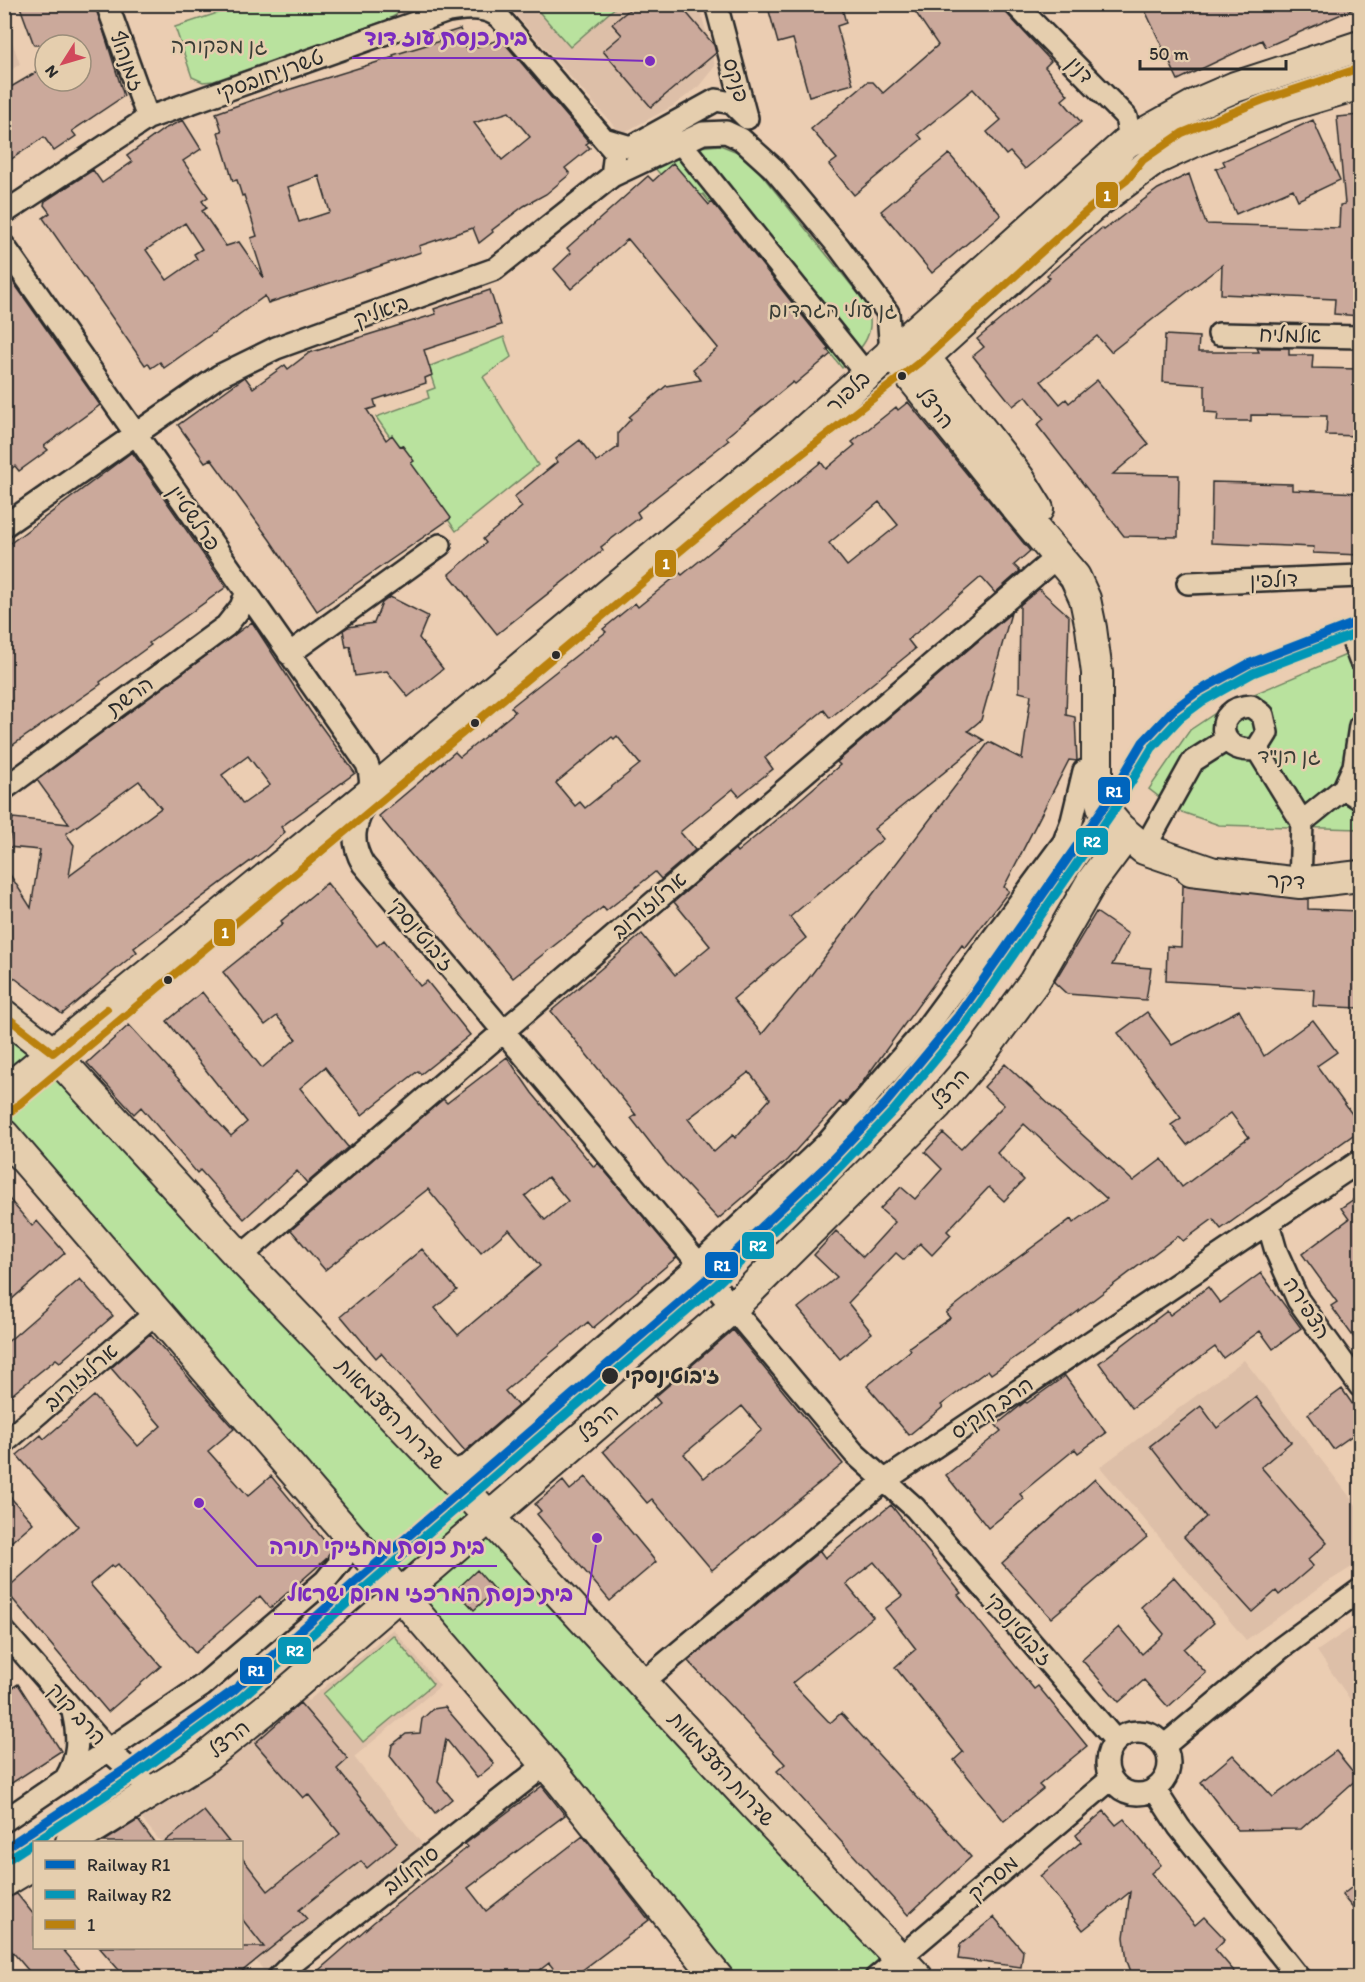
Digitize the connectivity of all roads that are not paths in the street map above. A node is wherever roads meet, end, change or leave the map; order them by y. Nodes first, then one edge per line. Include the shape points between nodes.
1 (106, 4) edge
2 (716, 4) edge
3 (1015, 4) edge
4 (458, 7) edge
5 (1360, 46) edge
6 (1360, 84) edge
7 (148, 118) junction
8 (747, 118) junction
9 (604, 139) junction
10 (680, 142) junction
11 (1126, 143) junction
12 (760, 154) junction
13 (612, 176) junction
14 (4, 213) edge
15 (4, 246) edge
16 (951, 332) junction
17 (1219, 334) dead end
18 (1360, 337) edge
19 (908, 355) junction
20 (866, 375) junction
21 (951, 391) junction
22 (135, 434) junction
23 (4, 526) edge
24 (440, 545) dead end
25 (1059, 555) junction
26 (1360, 576) edge
27 (1188, 583) dead end
28 (246, 594) junction
29 (289, 654) junction
30 (1097, 673) junction
31 (1360, 726) edge
32 (1226, 740) junction
33 (1257, 749) junction
34 (1084, 771) junction
35 (4, 789) edge
36 (1352, 793) edge
37 (368, 795) junction
38 (1302, 822) junction
39 (1127, 841) junction
40 (1176, 869) junction
41 (1211, 872) junction
42 (1360, 876) edge
43 (1092, 881) junction
44 (1300, 883) junction
45 (4, 1015) edge
46 (502, 1030) junction
47 (53, 1053) junction
48 (4, 1092) edge
49 (4, 1135) edge
50 (1360, 1161) edge
51 (1268, 1223) junction
52 (240, 1257) junction
53 (699, 1264) junction
54 (732, 1308) junction
55 (158, 1311) junction
56 (1360, 1386) edge
57 (4, 1443) edge
58 (436, 1461) junction
59 (884, 1480) junction
60 (490, 1519) junction
61 (341, 1525) junction
62 (1360, 1590) edge
63 (400, 1597) junction
64 (4, 1631) edge
65 (643, 1682) junction
66 (73, 1712) junction
67 (1116, 1741) junction
68 (1164, 1746) junction
69 (109, 1751) junction
70 (546, 1764) junction
71 (1111, 1779) junction
72 (65, 1780) junction
73 (1155, 1790) junction
74 (155, 1792) junction
75 (4, 1821) edge
76 (73, 1841) edge
77 (33, 1865) edge
78 (4, 1882) edge
79 (908, 1968) edge
80 (278, 1977) edge
81 (718, 1977) edge
82 (876, 1977) edge
83 (1299, 1977) edge

1 - 7 street, זמנהוף
2 - 8 street, פנקס
3 - 11 street, דנין via 1126,117
4 - 7 street, טשרניחובסקי
4 - 9 street, טשרניחובסקי via 493,11
5 - 11 street, בלפור via 1235,87
6 - 16 street, בלפור via 1286,106 1156,159 1090,208
7 - 14 street, טשרניחובסקי
8 - 9 street via 732,103 716,100 631,147
8 - 12 street, פנקס
9 - 13 street, טשרניחובסקי via 615,152
10 - 12 street, ביאליק via 703,133 726,132
10 - 13 street, ביאליק
10 - 20 street
11 - 19 street, בלפור
12 - 19 street, הרצל via 839,247 898,305
13 - 22 street, ביאליק via 495,269 276,348 219,376
15 - 22 street, פרלשטיין
16 - 19 street, בלפור
16 - 21 street via 945,368
17 - 18 street, אלמליח
19 - 20 street, בלפור
19 - 21 street, הרצל
19 - 25 street, הרצל via 1020,512
20 - 37 street, בלפור
21 - 25 street, הרצל via 1019,478 1053,536
22 - 23 street, ביאליק
22 - 28 street, פרלשטיין
24 - 29 street
25 - 30 street, הרצל via 1076,577 1085,599
25 - 46 street, ארלוזורוב
26 - 27 street, דולפין
28 - 29 street, פרלשטיין
28 - 35 street, הרשת via 226,626
29 - 37 street, פרלשטיין via 367,764 371,777
30 - 34 street, הרצל
30 - 39 street, הרצל via 1097,787 1103,809
31 - 36 street
32 - 33 street via 1240,750
32 - 33 street via 1223,730 1228,715 1242,706 1251,706 1267,724 1267,733
32 - 39 street via 1193,760
33 - 38 street
34 - 39 street, הרצל via 1091,822
34 - 53 street, הרצל via 1064,842 925,1030 828,1142
36 - 38 street
37 - 46 street, ז'בוטינסקי via 356,824 354,850
37 - 47 street, בלפור
38 - 44 street
39 - 40 street, דקר via 1140,857
39 - 41 street, דקר
39 - 43 street, הרצל
40 - 41 street, דקר
40 - 43 street via 1130,862
41 - 44 street, דקר
42 - 44 street, דקר
43 - 54 street, הרצל via 1034,982 966,1072
45 - 47 street, שדרות העצמאות
46 - 52 street, ארלוזורוב
46 - 53 street, ז'בוטינסקי
47 - 48 street, בלפור
47 - 52 street, שדרות העצמאות
49 - 55 street
50 - 51 street, הרב קוקיס
51 - 56 street, הצפירה via 1298,1300
51 - 59 street, הרב קוקיס
52 - 58 street, שדרות העצמאות
53 - 54 street, ז'בוטינסקי
53 - 58 street, הרצל via 469,1465 457,1470
54 - 59 street, ז'בוטינסקי via 854,1453
54 - 60 street, הרצל
55 - 57 street, ארלוזורוב
55 - 61 street
58 - 60 street, שדרות העצמאות
59 - 65 street, הרב קוקיס
59 - 67 street, ז'בוטינסקי via 915,1508
60 - 63 street, הרצל
60 - 65 street, שדרות העצמאות
61 - 63 street
61 - 69 street via 348,1544 342,1560 325,1581 202,1686
62 - 68 street via 1281,1648
63 - 70 street
63 - 74 street, הרצל via 200,1762
64 - 66 street, הרב קוק
65 - 79 street, שדרות העצמאות
66 - 69 street, הרב קוק
66 - 72 street via 78,1749
67 - 68 street via 1123,1735 1141,1732
67 - 71 street via 1107,1759
68 - 73 street via 1170,1765
69 - 72 street
69 - 74 street, הרב קוק
70 - 80 street, סוקולוב
70 - 81 street
71 - 73 street via 1126,1792 1146,1794
71 - 79 street, מסריק
72 - 75 street
73 - 83 street via 1179,1827
74 - 76 street, הרצל
77 - 78 street
79 - 82 street, מסריק

